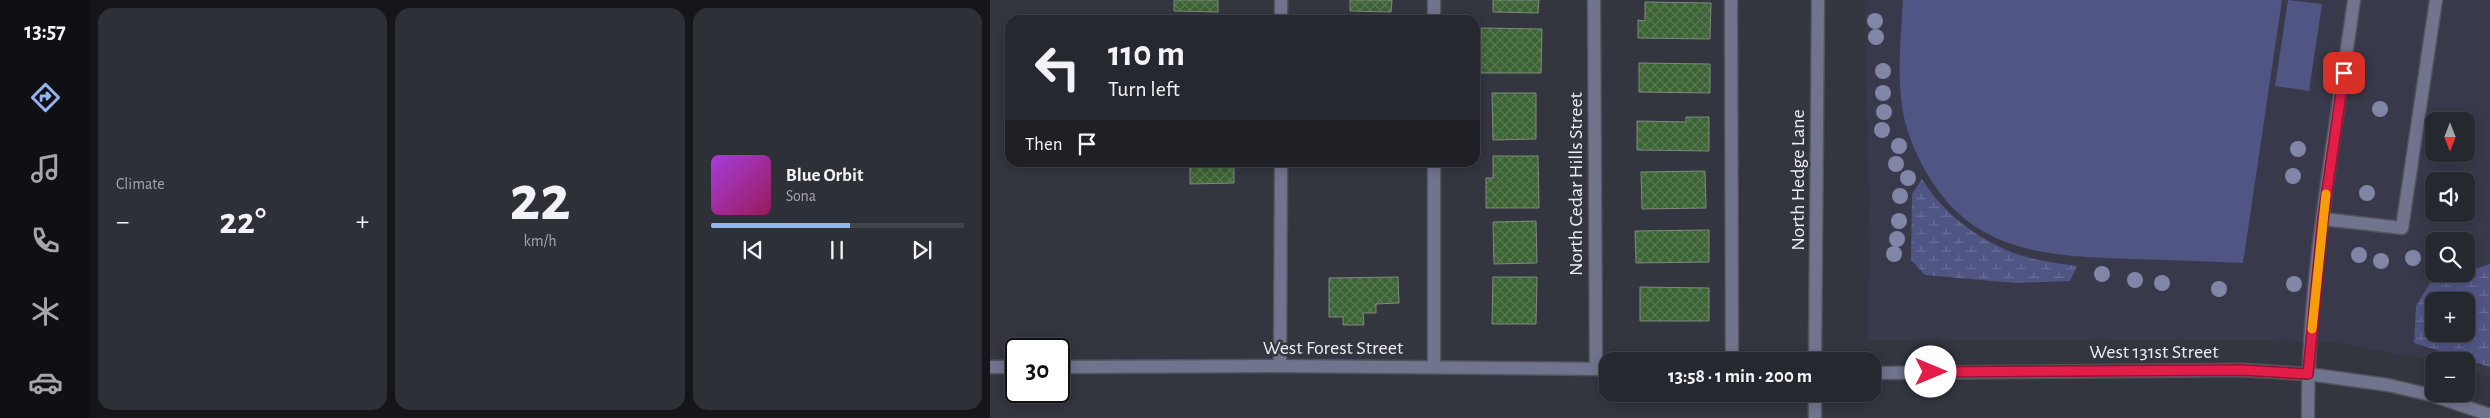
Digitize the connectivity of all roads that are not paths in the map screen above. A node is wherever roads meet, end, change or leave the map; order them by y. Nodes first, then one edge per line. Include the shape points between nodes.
1 (1281, 0) edge
2 (1434, 0) edge
3 (1594, 0) edge
4 (1732, 0) edge
5 (1818, 0) edge
6 (2354, 0) edge
7 (2436, 0) edge
8 (1281, 15) edge
9 (1434, 15) edge
10 (1281, 167) edge
11 (1434, 167) edge
12 (2323, 219) junction
13 (1602, 352) edge
14 (1732, 352) edge
15 (1815, 352) edge
16 (1280, 366) junction
17 (990, 367) edge
18 (1070, 367) edge
19 (1434, 367) junction
20 (1005, 368) edge
21 (1599, 369) edge
22 (1881, 373) edge
23 (2308, 374) junction
24 (1815, 402) edge
25 (2490, 415) edge
26 (1815, 418) edge
27 (2308, 418) edge

1 - 8 street
2 - 9 street
3 - 13 street, North Cedar Hills Street
4 - 14 street
5 - 15 street, North Hedge Lane
6 - 12 street
7 - 12 street via 2402,228
10 - 16 street
11 - 19 street
12 - 23 street
16 - 18 street, West Forest Street
16 - 19 street, West Forest Street
17 - 20 street
19 - 21 street, West Forest Street
22 - 23 street, West 131st Street via 2242,370
23 - 25 street, West 131st Street via 2388,384
23 - 27 street
24 - 26 street

